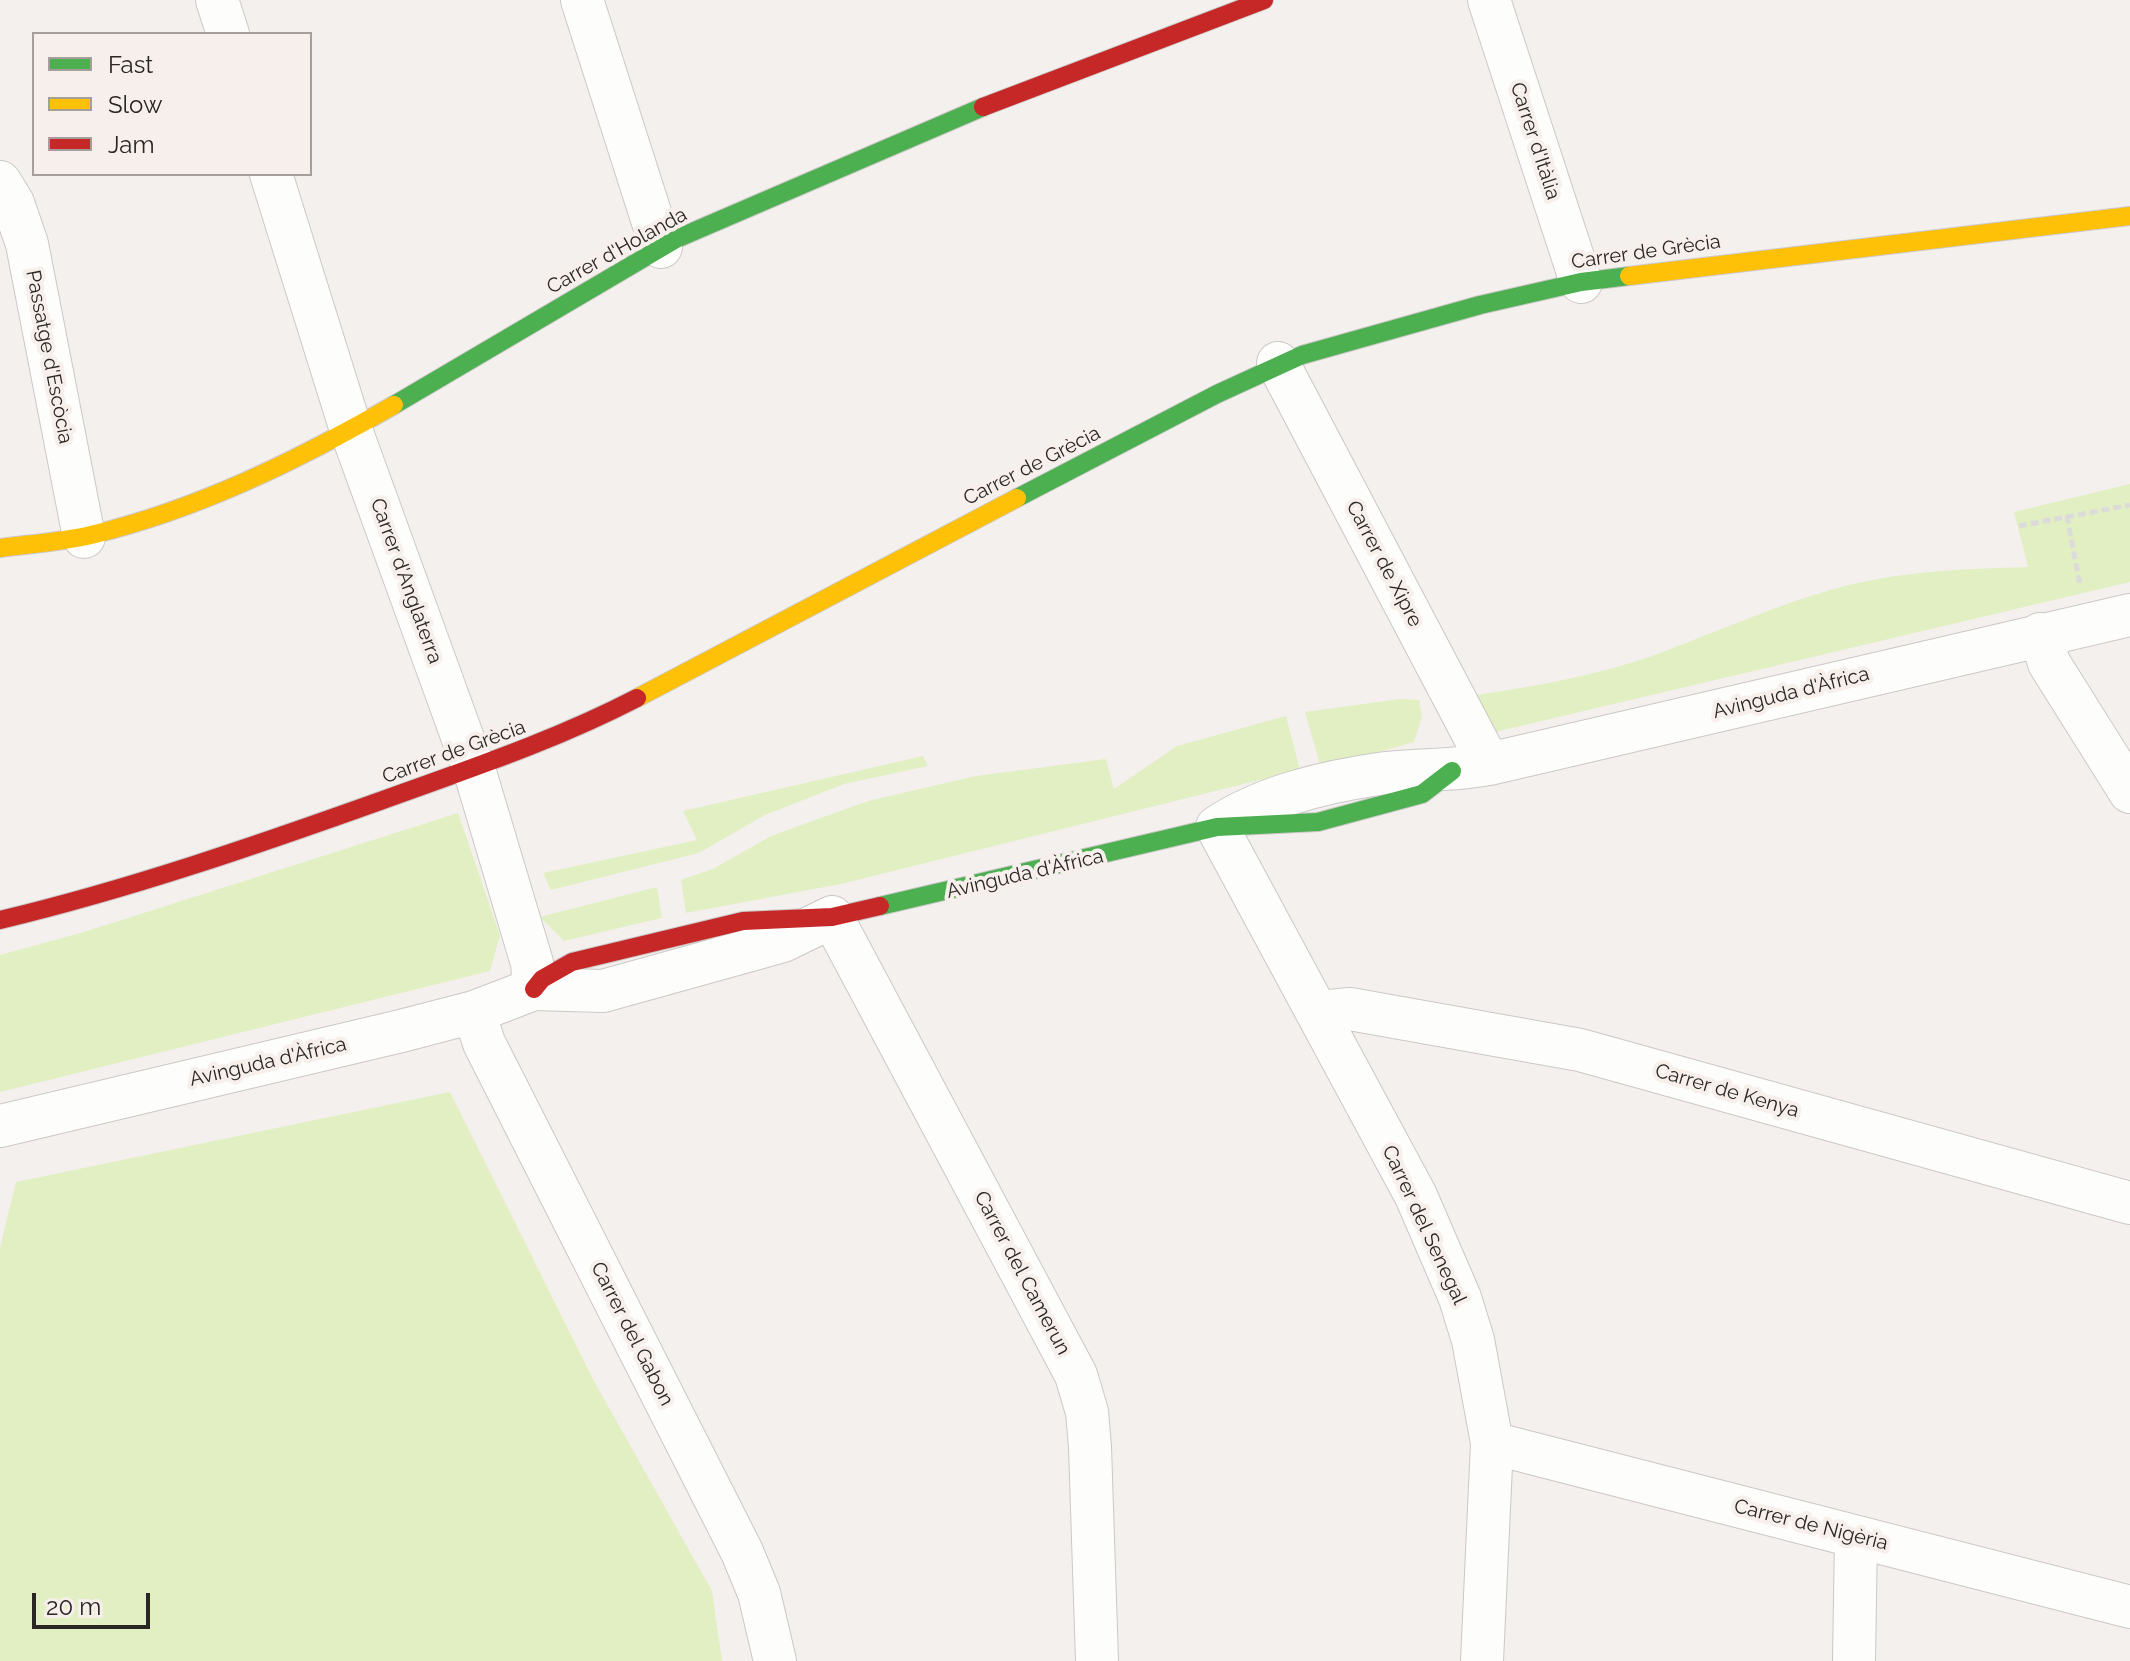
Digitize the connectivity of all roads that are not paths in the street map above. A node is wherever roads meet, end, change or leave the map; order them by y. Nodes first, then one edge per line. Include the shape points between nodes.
1 (217, 0) edge
2 (582, 0) edge
3 (1264, 0) edge
4 (1489, 0) edge
5 (227, 32) edge
6 (272, 176) edge
7 (0, 182) edge
8 (2130, 216) edge
9 (661, 247) junction
10 (1581, 282) junction
11 (1278, 363) junction
12 (351, 430) junction
13 (84, 537) junction
14 (0, 548) edge
15 (2130, 615) edge
16 (2040, 634) junction
17 (1471, 768) junction
18 (474, 769) junction
19 (2130, 792) edge
20 (1217, 827) junction
21 (832, 917) junction
22 (0, 920) edge
23 (534, 989) junction
24 (474, 1012) junction
25 (1319, 1012) junction
26 (0, 1126) edge
27 (2130, 1203) edge
28 (1492, 1443) junction
29 (1856, 1537) junction
30 (2130, 1607) edge
31 (775, 1661) edge
32 (1097, 1661) edge
33 (1482, 1661) edge
34 (1854, 1661) edge

1 - 5 street
2 - 9 street
3 - 9 street, Carrer d'Holanda via 942,123
4 - 10 street, Carrer d'Itàlia
6 - 12 street, Carrer d'Anglaterra
7 - 13 street, Passatge d'Escòcia via 27,244
8 - 10 street, Carrer de Grècia
9 - 12 street, Carrer d'Holanda
10 - 11 street, Carrer de Grècia
11 - 17 street, Carrer de Xipre
11 - 18 street, Carrer de Grècia via 596,719
12 - 13 street, Carrer d'Holanda via 160,516
12 - 18 street, Carrer d'Anglaterra
13 - 14 street, Carrer d'Holanda
15 - 16 street, Avinguda d'Àfrica
16 - 17 street, Avinguda d'Àfrica
16 - 19 street via 2049,663
17 - 20 street, Avinguda d'Àfrica via 1387,773 1314,788 1246,808
18 - 22 street, Carrer de Grècia via 88,899
18 - 23 street, Carrer d'Anglaterra via 532,963
20 - 21 street, Avinguda d'Àfrica
20 - 25 street, Carrer del Senegal
21 - 23 street, Avinguda d'Àfrica via 783,941 603,991
21 - 32 street, Carrer del Camerun via 1076,1375 1090,1447
23 - 24 street, Avinguda d'Àfrica
24 - 26 street, Avinguda d'Àfrica
24 - 31 street, Carrer del Gabon via 484,1043 742,1552 759,1593
25 - 27 street, Carrer de Kenya via 1350,1009 1580,1050
25 - 28 street, Carrer del Senegal via 1416,1196 1460,1298
28 - 29 street, Carrer de Nigèria
28 - 33 street, Carrer del Senegal
29 - 30 street, Carrer de Nigèria
29 - 34 street

